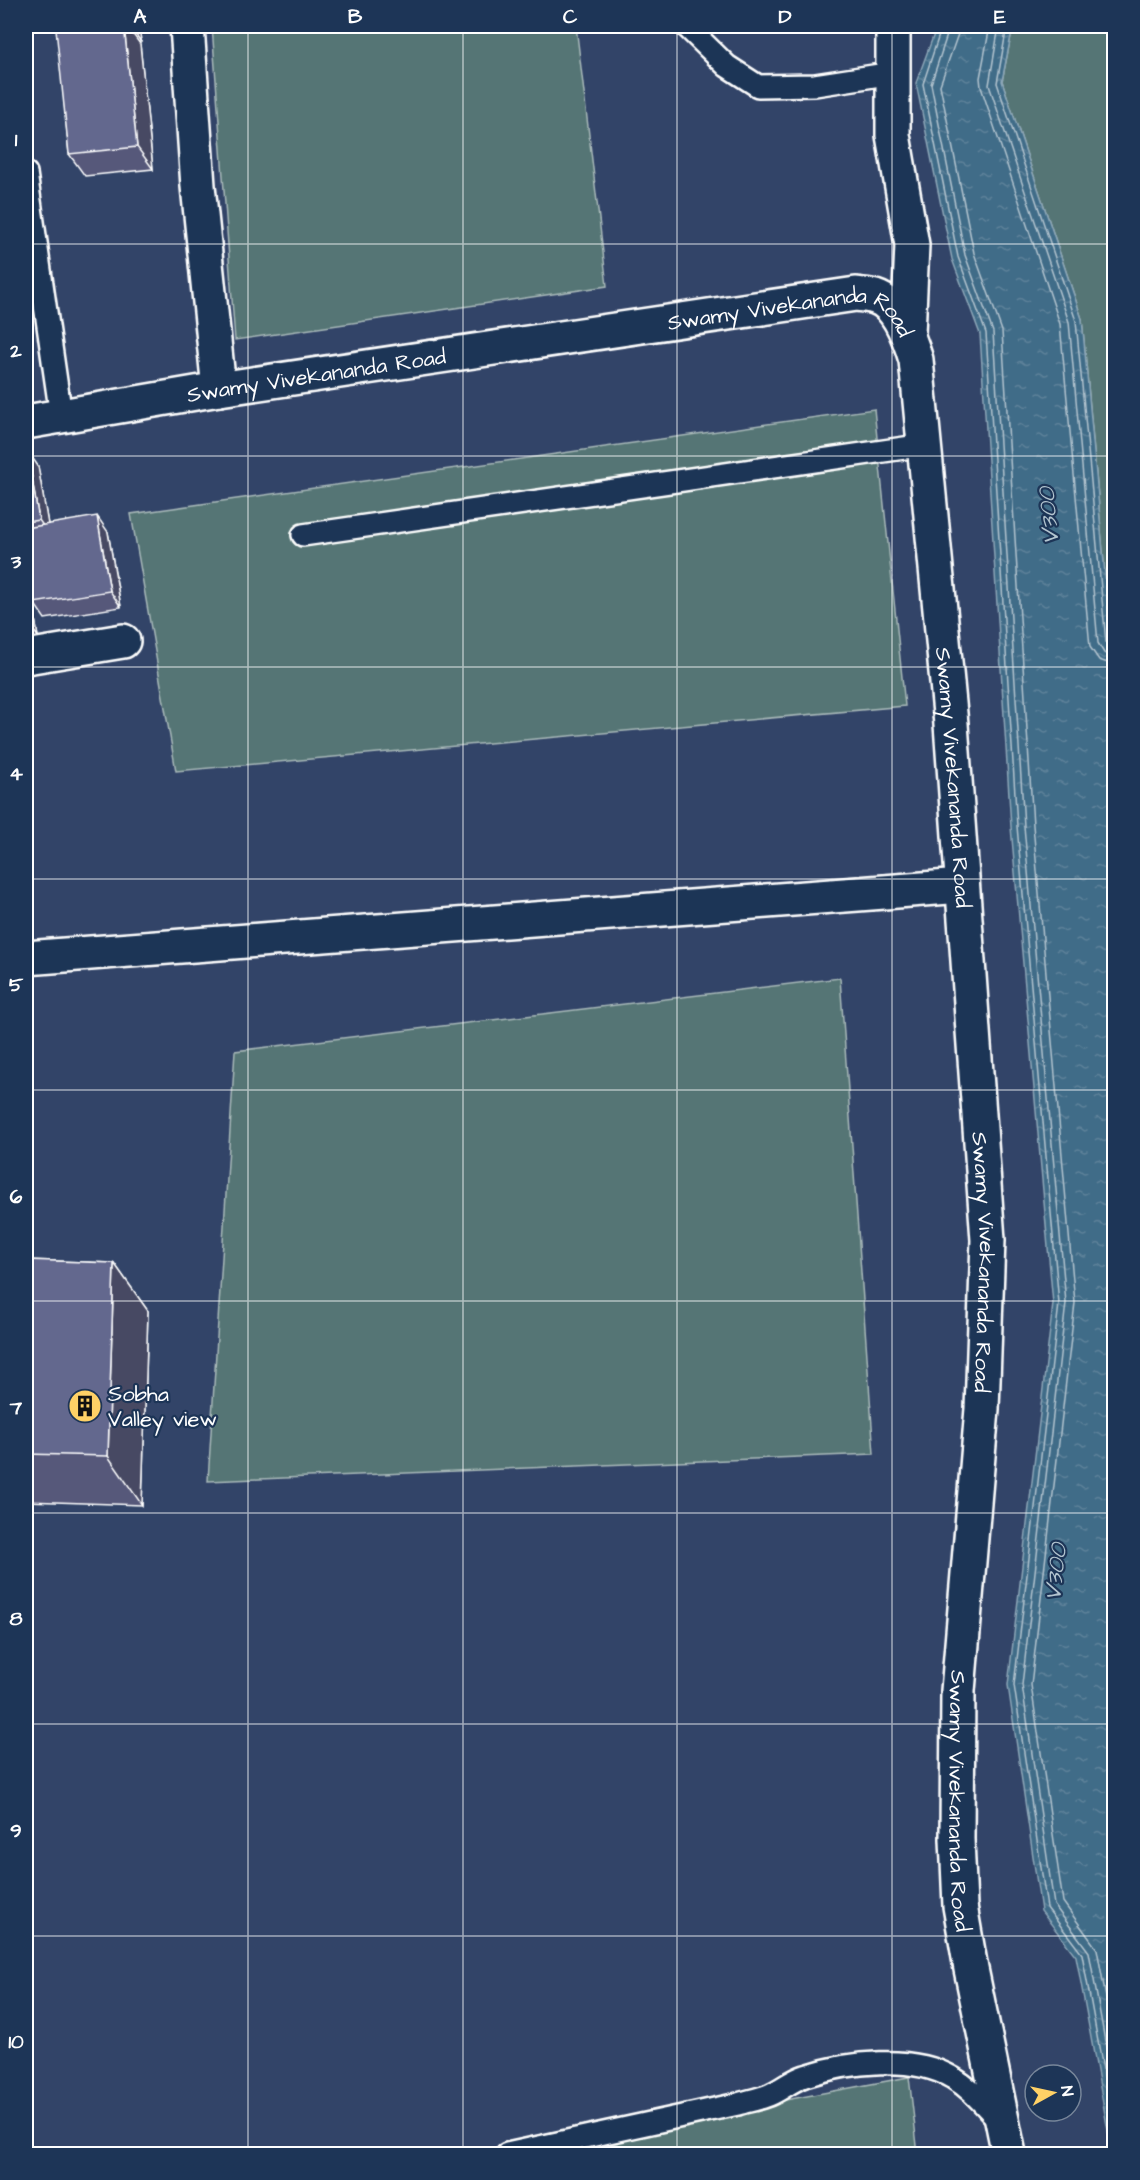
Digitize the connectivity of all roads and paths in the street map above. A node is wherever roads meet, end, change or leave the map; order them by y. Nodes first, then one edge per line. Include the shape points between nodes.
1 (187, 26) edge
2 (686, 26) edge
3 (896, 26) edge
4 (893, 73) junction
5 (26, 173) edge
6 (908, 334) junction
7 (219, 389) junction
8 (61, 416) junction
9 (26, 422) edge
10 (925, 445) junction
11 (303, 535) dead end
12 (123, 641) dead end
13 (26, 657) edge
14 (962, 886) junction
15 (26, 958) edge
16 (1007, 2140) edge
17 (507, 2154) edge

1 - 7 street via 198,186
2 - 4 lane via 727,66 758,86 815,86
3 - 4 street
4 - 6 street via 893,135 912,245
5 - 8 lane
6 - 7 street, Swamy Vivekananda Road via 895,312 878,297 856,294
6 - 10 street, Swamy Vivekananda Road via 916,360
7 - 8 street, Swamy Vivekananda Road
8 - 9 street, Swamy Vivekananda Road
10 - 11 lane
10 - 14 street, Swamy Vivekananda Road
12 - 13 street
14 - 15 street
14 - 16 street, Swamy Vivekananda Road via 988,1240 982,1409 958,1691 957,1839 960,1906 979,2017
16 - 17 lane via 969,2088 932,2068 890,2063 846,2066 803,2076 768,2095 738,2104

